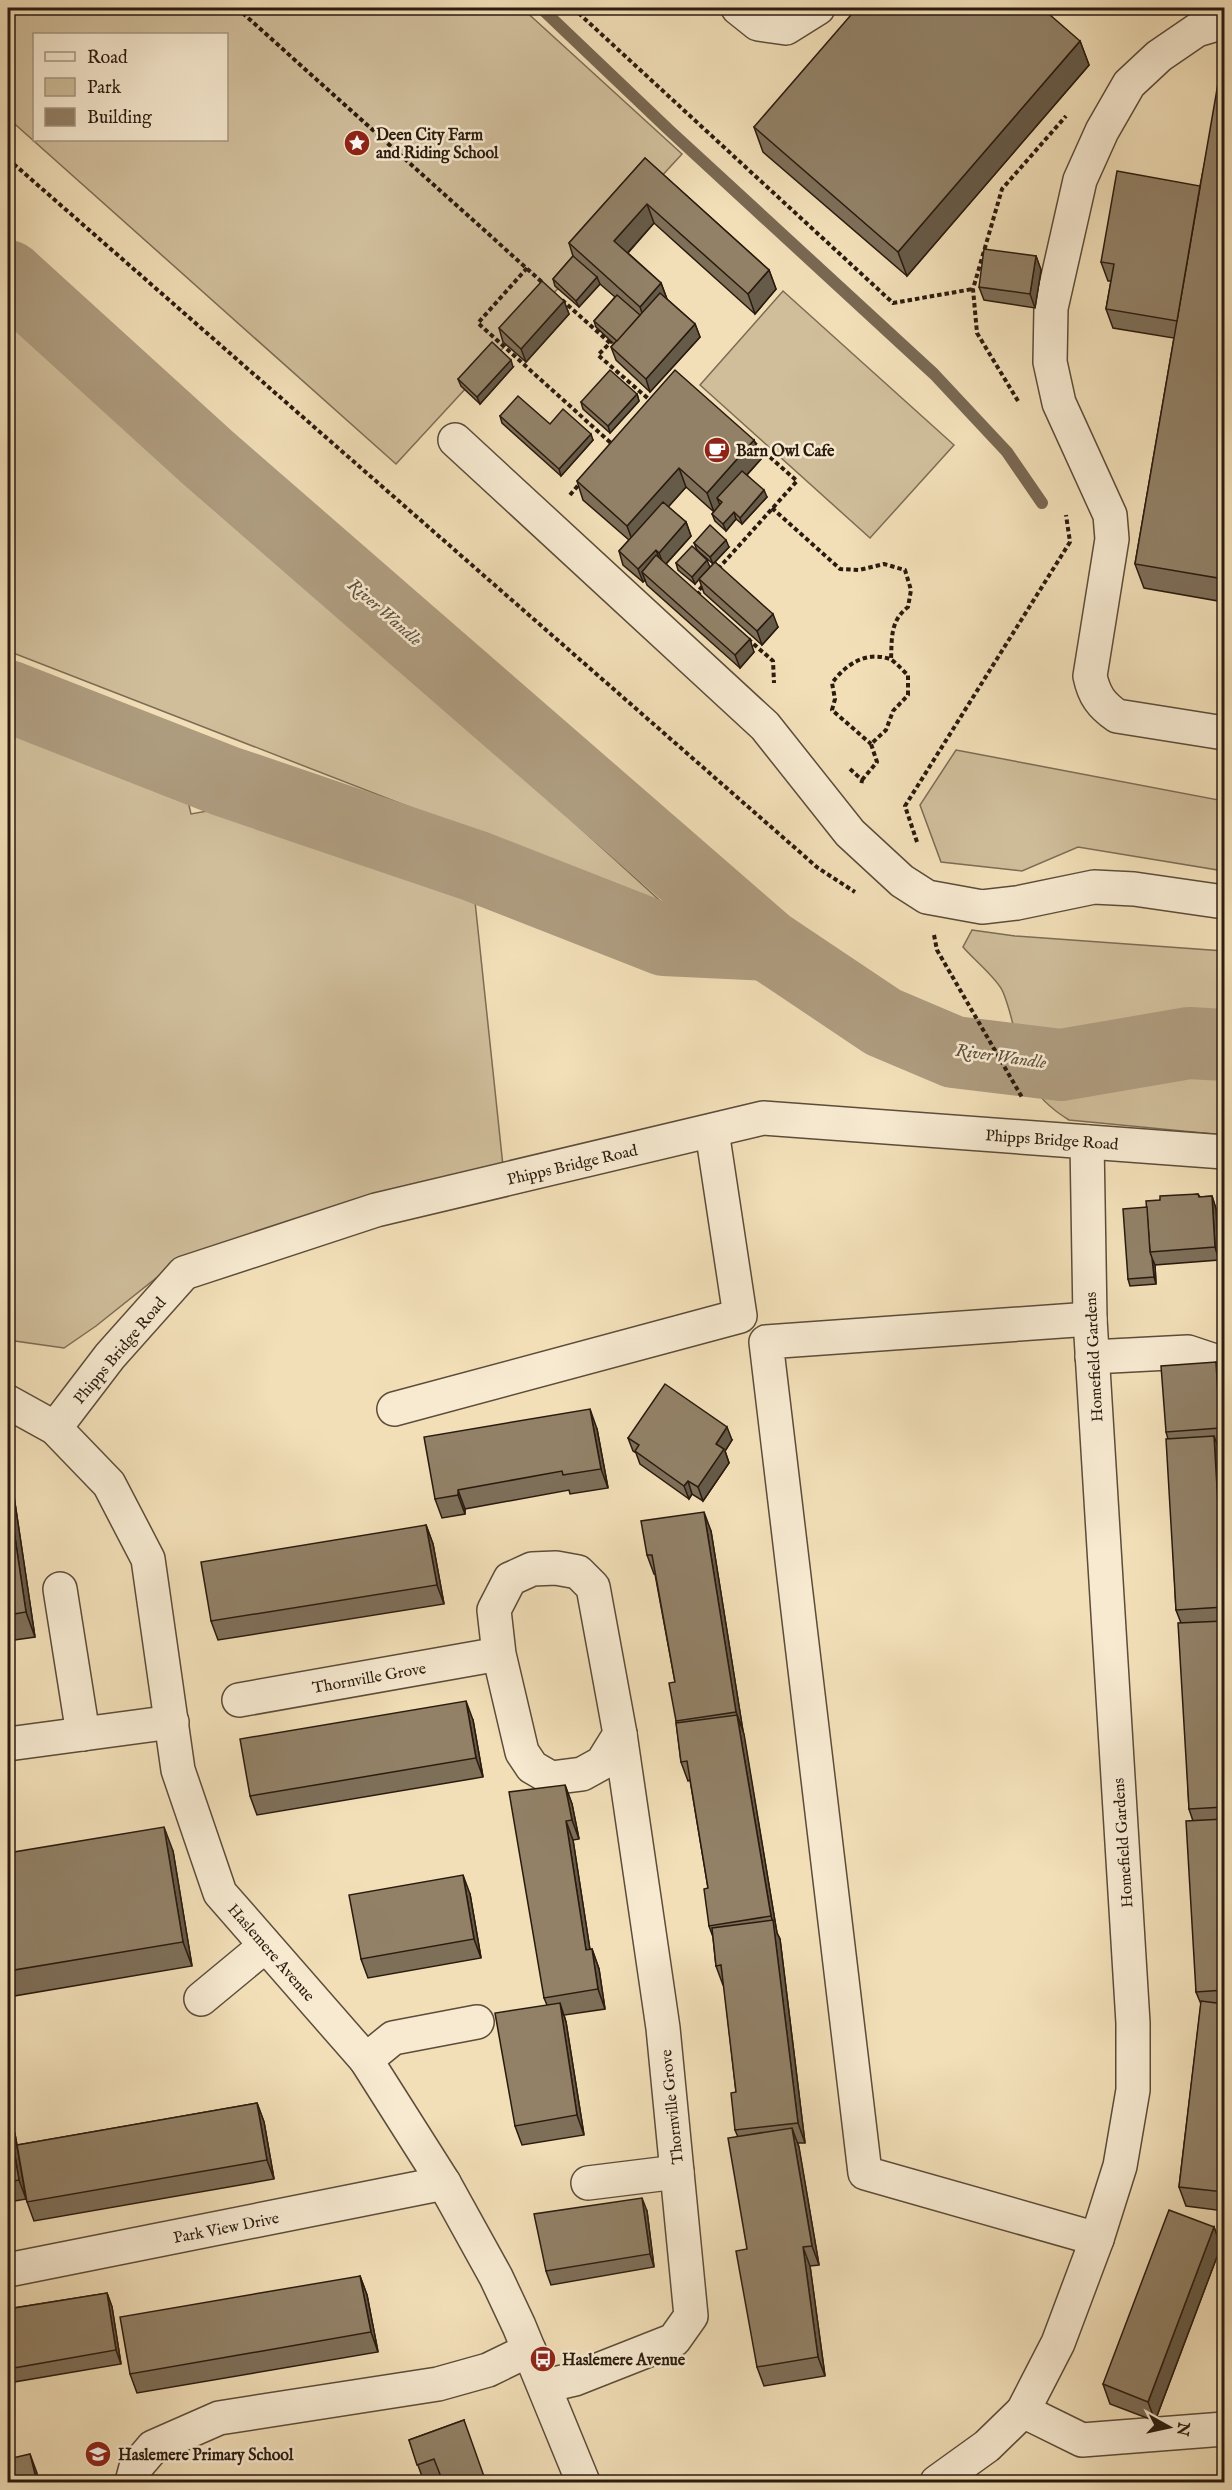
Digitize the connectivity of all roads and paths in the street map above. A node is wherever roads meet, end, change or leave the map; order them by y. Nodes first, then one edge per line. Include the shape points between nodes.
1 (237, 8) edge
2 (573, 8) edge
3 (738, 8) edge
4 (818, 8) edge
5 (1224, 22) edge
6 (8, 159) edge
7 (1002, 189) dead end
8 (527, 268) junction
9 (545, 284) edge
10 (973, 290) junction
11 (553, 292) edge
12 (659, 395) edge
13 (652, 402) junction
14 (1022, 408) dead end
15 (645, 411) edge
16 (748, 438) edge
17 (455, 440) dead end
18 (607, 453) edge
19 (584, 478) edge
20 (772, 508) junction
21 (1066, 512) dead end
22 (545, 522) junction
23 (705, 600) edge
24 (748, 638) edge
25 (891, 659) junction
26 (775, 685) dead end
27 (1224, 733) edge
28 (871, 744) junction
29 (845, 765) dead end
30 (862, 780) junction
31 (850, 833) junction
32 (861, 896) dead end
33 (927, 897) junction
34 (1224, 902) edge
35 (1018, 1087) dead end
36 (712, 1131) junction
37 (1087, 1142) junction
38 (1224, 1152) edge
39 (1090, 1319) junction
40 (1092, 1357) junction
41 (1224, 1364) edge
42 (8, 1402) edge
43 (394, 1409) dead end
44 (55, 1428) junction
45 (60, 1589) dead end
46 (499, 1653) junction
47 (239, 1700) dead end
48 (172, 1722) junction
49 (83, 1734) junction
50 (620, 1734) junction
51 (8, 1744) edge
52 (265, 1946) junction
53 (201, 1999) dead end
54 (477, 2022) dead end
55 (366, 2060) junction
56 (677, 2172) junction
57 (444, 2183) junction
58 (588, 2183) dead end
59 (1097, 2239) junction
60 (8, 2270) edge
61 (529, 2350) junction
62 (545, 2386) junction
63 (1023, 2411) junction
64 (1224, 2429) edge
65 (132, 2482) edge
66 (583, 2482) edge
67 (937, 2482) edge

1 - 8 path
2 - 10 path via 893,303
3 - 4 street via 759,24 786,28
5 - 27 street via 1197,30 1159,56 1129,84 1102,131 1080,180 1063,248 1051,308 1050,362 1059,403 1110,515 1112,539 1090,676 1094,692 1104,707 1117,716
6 - 32 path via 818,868
7 - 10 path
8 - 9 path
8 - 18 path via 478,323 614,445
10 - 14 path via 977,333
11 - 13 path via 610,343 598,355
12 - 13 path
13 - 15 path
16 - 20 path via 796,481
17 - 22 street
19 - 22 path
20 - 23 path via 697,592
20 - 25 path via 840,569 859,570 884,564 905,570 911,590 908,607 897,616 893,629
21 - 33 path via 1070,542 905,806 922,859
22 - 31 street via 765,726
24 - 26 path via 773,661
25 - 28 path via 908,675 908,695 892,711 886,730
25 - 28 path via 863,657 842,669 832,682 832,710
28 - 30 path via 877,762
29 - 30 path
30 - 31 path
31 - 33 street via 902,881
33 - 34 street via 982,907 1094,887
33 - 35 path via 937,950
36 - 37 street, Phipps Bridge Road via 763,1118
36 - 43 street via 740,1316
36 - 44 street, Phipps Bridge Road via 376,1210 184,1273 110,1356
37 - 38 street, Phipps Bridge Road
37 - 39 street, Homefield Gardens
39 - 40 street, Homefield Gardens
39 - 59 street via 766,1342 865,2173
40 - 41 street via 1188,1352
40 - 59 street, Homefield Gardens via 1133,2023 1133,2090 1120,2166
42 - 44 street
44 - 48 street, Haslemere Avenue via 109,1484 148,1559
45 - 49 street
46 - 47 street, Thornville Grove
46 - 50 street, Thornville Grove via 522,1752 532,1767 551,1778 582,1774 602,1763
46 - 50 street, Thornville Grove via 494,1610 510,1579 532,1569 578,1572 593,1587
48 - 49 street
48 - 52 street, Haslemere Avenue via 178,1770 220,1893
49 - 51 street
50 - 56 street, Thornville Grove via 663,2028
52 - 53 street
52 - 55 street, Haslemere Avenue
54 - 55 street via 393,2038
55 - 57 street, Haslemere Avenue
56 - 58 street
56 - 62 street, Thornville Grove via 691,2316 674,2340 575,2379
57 - 60 street, Park View Drive
57 - 61 street, Haslemere Avenue via 496,2277
59 - 63 street, Homefield Gardens via 1059,2343
61 - 62 street, Haslemere Avenue
61 - 65 street via 488,2370 438,2384 219,2418 153,2447 136,2467
62 - 66 street, Haslemere Avenue
63 - 64 street via 1082,2440
63 - 67 street, Homefield Gardens via 987,2446

